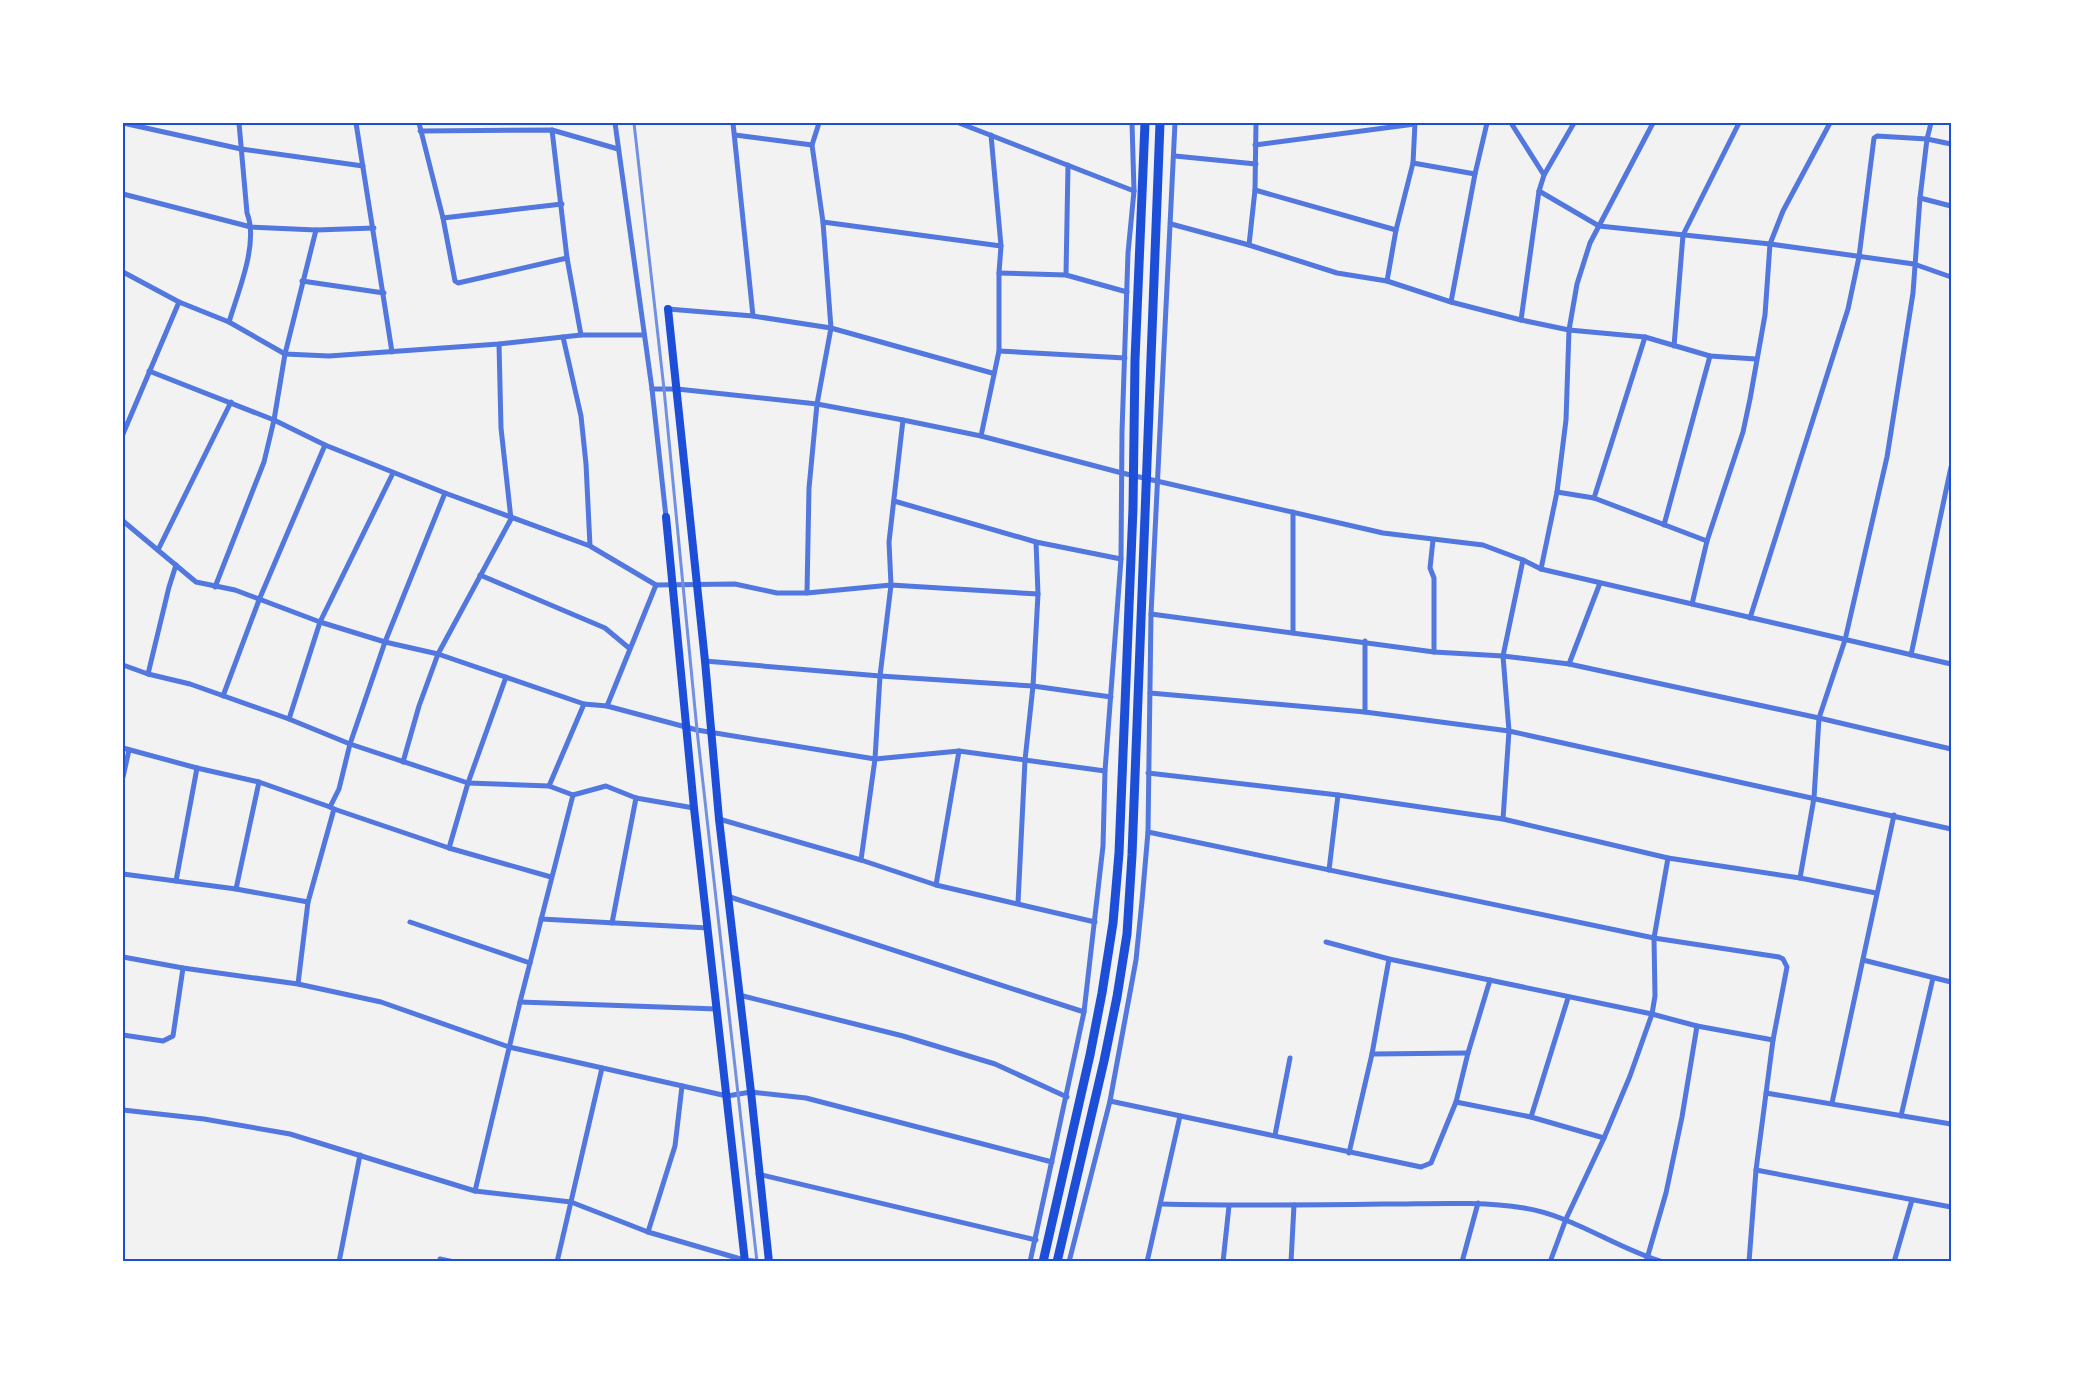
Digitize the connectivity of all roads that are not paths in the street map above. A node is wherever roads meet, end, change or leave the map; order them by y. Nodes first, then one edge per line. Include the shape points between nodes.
1 (123, 123) edge
2 (239, 123) edge
3 (356, 123) edge
4 (419, 123) edge
5 (615, 123) edge
6 (733, 123) edge
7 (819, 123) edge
8 (959, 123) edge
9 (982, 123) edge
10 (1132, 123) edge
11 (1146, 123) edge
12 (1160, 123) edge
13 (1175, 123) edge
14 (1256, 123) edge
15 (1415, 123) edge
16 (1487, 123) edge
17 (1511, 123) edge
18 (1575, 123) edge
19 (1653, 123) edge
20 (1739, 123) edge
21 (1830, 123) edge
22 (1931, 123) edge
23 (552, 130) junction
24 (420, 131) junction
25 (984, 133) junction
26 (735, 135) junction
27 (991, 135) junction
28 (1927, 140) junction
29 (1951, 144) edge
30 (812, 145) junction
31 (1255, 145) junction
32 (241, 149) junction
33 (618, 149) junction
34 (1175, 156) junction
35 (1413, 163) junction
36 (1256, 164) junction
37 (1068, 165) junction
38 (363, 166) junction
39 (1475, 174) junction
40 (1544, 175) junction
41 (1255, 190) junction
42 (1134, 191) junction
43 (1539, 191) junction
44 (123, 194) edge
45 (1920, 198) junction
46 (562, 204) junction
47 (1951, 206) edge
48 (443, 218) junction
49 (823, 222) junction
50 (1171, 224) junction
51 (1599, 226) junction
52 (251, 227) junction
53 (374, 228) junction
54 (316, 230) junction
55 (1396, 230) junction
56 (1683, 235) junction
57 (1770, 244) junction
58 (1001, 246) junction
59 (1249, 246) junction
60 (1859, 257) junction
61 (567, 258) junction
62 (1914, 264) junction
63 (123, 272) edge
64 (999, 273) junction
65 (1066, 275) junction
66 (1951, 277) edge
67 (302, 281) junction
68 (1387, 281) junction
69 (1127, 292) junction
70 (384, 293) junction
71 (179, 302) junction
72 (1451, 302) junction
73 (668, 309) joint
74 (753, 316) junction
75 (1521, 320) junction
76 (229, 322) junction
77 (831, 328) junction
78 (1569, 330) junction
79 (581, 334) junction
80 (644, 335) junction
81 (563, 337) junction
82 (1645, 337) junction
83 (499, 344) junction
84 (1674, 346) junction
85 (999, 351) junction
86 (392, 352) junction
87 (285, 354) junction
88 (1710, 356) junction
89 (1125, 358) junction
90 (1756, 359) junction
91 (148, 371) junction
92 (993, 373) junction
93 (652, 389) junction
94 (677, 389) junction
95 (231, 402) junction
96 (817, 404) junction
97 (274, 420) junction
98 (903, 420) junction
99 (123, 434) edge
100 (981, 436) junction
101 (325, 445) junction
102 (1951, 467) edge
103 (393, 472) junction
104 (1122, 473) junction
105 (1134, 476) junction
106 (1146, 478) junction
107 (1158, 481) junction
108 (1557, 492) junction
109 (445, 493) junction
110 (1594, 498) junction
111 (894, 501) junction
112 (1293, 512) junction
113 (666, 517) joint
114 (511, 519) junction
115 (123, 521) edge
116 (1664, 525) junction
117 (1433, 540) junction
118 (1707, 541) junction
119 (1036, 542) junction
120 (590, 546) junction
121 (158, 550) junction
122 (1121, 559) junction
123 (1523, 560) junction
124 (176, 565) junction
125 (1541, 569) junction
126 (480, 575) junction
127 (1600, 583) junction
128 (672, 584) junction
129 (656, 585) junction
130 (697, 585) junction
131 (891, 585) junction
132 (215, 587) junction
133 (807, 593) junction
134 (1038, 594) junction
135 (259, 600) junction
136 (1692, 604) junction
137 (1151, 614) junction
138 (1750, 618) junction
139 (320, 622) junction
140 (1293, 633) junction
141 (1845, 639) junction
142 (1365, 641) junction
143 (385, 642) junction
144 (629, 648) junction
145 (1434, 652) junction
146 (438, 654) junction
147 (1911, 655) junction
148 (1503, 656) junction
149 (705, 661) junction
150 (1569, 664) junction
151 (1951, 664) edge
152 (123, 665) edge
153 (148, 674) junction
154 (880, 676) junction
155 (506, 677) junction
156 (1033, 686) junction
157 (1150, 693) junction
158 (223, 696) junction
159 (1111, 697) junction
160 (584, 704) junction
161 (607, 706) junction
162 (1365, 712) junction
163 (289, 718) junction
164 (1819, 718) junction
165 (686, 728) junction
166 (1509, 731) junction
167 (712, 732) junction
168 (350, 744) junction
169 (126, 749) edge
170 (1951, 749) edge
171 (959, 752) junction
172 (875, 759) junction
173 (1025, 760) junction
174 (403, 762) junction
175 (197, 768) junction
176 (1105, 771) junction
177 (1148, 772) junction
178 (123, 777) edge
179 (259, 782) junction
180 (468, 783) junction
181 (549, 786) junction
182 (573, 795) junction
183 (1338, 795) junction
184 (636, 798) junction
185 (1814, 798) junction
186 (332, 808) junction
187 (694, 808) junction
188 (1894, 815) junction
189 (719, 819) junction
190 (1503, 819) junction
191 (1951, 829) edge
192 (1148, 832) junction
193 (449, 848) junction
194 (1668, 858) junction
195 (861, 860) junction
196 (1329, 870) junction
197 (123, 874) edge
198 (551, 877) junction
199 (1800, 878) junction
200 (176, 881) junction
201 (936, 885) junction
202 (236, 889) junction
203 (1876, 893) junction
204 (727, 896) junction
205 (308, 902) junction
206 (1018, 903) junction
207 (541, 919) junction
208 (410, 922) dead end
209 (612, 922) junction
210 (1095, 922) junction
211 (708, 928) junction
212 (1654, 938) junction
213 (1326, 942) dead end
214 (123, 957) edge
215 (1389, 959) junction
216 (1863, 960) junction
217 (530, 963) junction
218 (183, 968) junction
219 (1933, 978) junction
220 (1490, 980) junction
221 (1951, 982) edge
222 (298, 984) junction
223 (739, 995) junction
224 (1568, 998) junction
225 (520, 1002) junction
226 (717, 1009) junction
227 (1084, 1012) junction
228 (1652, 1014) junction
229 (1697, 1026) junction
230 (123, 1035) edge
231 (1773, 1040) junction
232 (509, 1047) junction
233 (1468, 1053) junction
234 (1372, 1054) junction
235 (1290, 1058) dead end
236 (602, 1068) junction
237 (682, 1086) junction
238 (752, 1092) junction
239 (1766, 1093) junction
240 (727, 1096) junction
241 (1067, 1097) junction
242 (1110, 1101) junction
243 (1456, 1102) junction
244 (1832, 1103) junction
245 (123, 1110) edge
246 (1180, 1116) junction
247 (1901, 1116) junction
248 (1531, 1117) junction
249 (1951, 1124) edge
250 (1275, 1135) junction
251 (1604, 1138) junction
252 (1349, 1153) junction
253 (360, 1155) junction
254 (1052, 1162) junction
255 (1756, 1170) junction
256 (759, 1174) junction
257 (475, 1191) junction
258 (1912, 1200) junction
259 (571, 1203) junction
260 (1478, 1203) junction
261 (1161, 1204) junction
262 (1293, 1205) junction
263 (1229, 1206) junction
264 (1951, 1207) edge
265 (1566, 1219) junction
266 (648, 1232) junction
267 (1036, 1240) junction
268 (440, 1259) dead end
269 (1647, 1260) edge
270 (744, 1261) edge
271 (339, 1262) edge
272 (454, 1262) edge
273 (557, 1262) edge
274 (764, 1262) edge
275 (769, 1262) edge
276 (1030, 1262) edge
277 (1043, 1262) edge
278 (1057, 1262) edge
279 (1070, 1262) edge
280 (1146, 1262) edge
281 (1223, 1262) edge
282 (1291, 1262) edge
283 (1462, 1262) edge
284 (1550, 1262) edge
285 (1664, 1262) edge
286 (1749, 1262) edge
287 (1894, 1262) edge

1 - 32 street
2 - 32 street
3 - 38 street
4 - 24 street
5 - 33 street
6 - 26 street
7 - 30 street
8 - 25 street
9 - 25 street
10 - 42 street
11 - 105 highway
12 - 106 highway
13 - 34 street
14 - 31 street
15 - 31 street
15 - 35 street
16 - 39 street
17 - 40 street
18 - 40 street
19 - 51 street
20 - 56 street
21 - 57 street via 1783,211
22 - 28 street
23 - 24 street
23 - 33 street
23 - 46 street
24 - 48 street
25 - 27 street
26 - 30 street
26 - 74 street
27 - 37 street
27 - 58 street
28 - 29 street
28 - 45 street
28 - 60 street via 1874,138
30 - 49 street
31 - 36 street
32 - 38 street
32 - 52 street
33 - 80 street
34 - 36 street
34 - 50 street
35 - 39 street
35 - 55 street
36 - 41 street
37 - 42 street
37 - 65 street
38 - 53 street
39 - 72 street
40 - 43 street
41 - 55 street
41 - 59 street
42 - 69 street
43 - 51 street
43 - 75 street
44 - 52 street
45 - 47 street
45 - 62 street
46 - 48 street
46 - 61 street
48 - 61 street via 458,283
49 - 58 street
49 - 77 street
50 - 59 street
50 - 107 street
51 - 56 street
51 - 78 street via 1582,265
52 - 54 street
52 - 76 street via 249,249
53 - 54 street
53 - 70 street
54 - 67 street
55 - 68 street
56 - 57 street
56 - 84 street
57 - 60 street
57 - 90 street via 1765,315
58 - 64 street
59 - 68 street via 1337,273
60 - 62 street
60 - 138 street via 1848,309
61 - 79 street
62 - 66 street
62 - 141 street via 1913,293 1887,457
63 - 71 street
64 - 65 street
64 - 85 street
65 - 69 street
67 - 70 street
67 - 87 street
68 - 72 street
69 - 89 street
70 - 86 street
71 - 76 street
71 - 91 street
72 - 75 street
73 - 74 street
73 - 94 main road
74 - 77 street
75 - 78 street
76 - 87 street
77 - 92 street
77 - 96 street
78 - 82 street
78 - 108 street via 1566,420
79 - 80 street
79 - 81 street
80 - 93 street
81 - 83 street
81 - 120 street via 581,416
82 - 84 street
82 - 110 street
83 - 86 street
83 - 114 street via 501,428
84 - 88 street
85 - 89 street
85 - 92 street
86 - 87 street via 310,357
87 - 97 street
88 - 90 street
88 - 116 street
89 - 104 street
90 - 118 street via 1743,432
91 - 95 street
91 - 99 street
92 - 100 street
93 - 94 street
93 - 113 street
94 - 96 street
94 - 130 main road
95 - 97 street
95 - 121 street
96 - 98 street
96 - 133 street via 809,488
97 - 101 street
97 - 132 street via 264,462
98 - 100 street
98 - 111 street
100 - 104 street
101 - 103 street
101 - 135 street
102 - 147 street
103 - 109 street
103 - 139 street
104 - 105 street
104 - 122 street
105 - 106 street
105 - 277 highway via 1113,923 1090,1055
106 - 107 street
106 - 278 highway via 1126,934 1104,1061
107 - 112 street
107 - 137 street
108 - 110 street
108 - 125 street
109 - 114 street
109 - 143 street
110 - 116 street
111 - 119 street
111 - 131 street via 889,542
112 - 117 street
112 - 140 street
113 - 128 main road
114 - 120 street
114 - 126 street
115 - 121 street
116 - 118 street
117 - 123 street via 1483,545
117 - 145 street via 1430,568 1434,578
118 - 136 street
119 - 122 street
119 - 134 street
120 - 129 street
121 - 124 street
122 - 159 street
123 - 125 street
123 - 148 street
124 - 132 street via 195,582
124 - 153 street
125 - 127 street
126 - 144 street via 605,628
126 - 146 street
127 - 136 street
127 - 150 street
128 - 129 street
128 - 130 street
128 - 165 main road
129 - 144 street
130 - 133 street via 735,584 777,593
130 - 149 main road
131 - 133 street
131 - 134 street
131 - 154 street
132 - 135 street
134 - 156 street
135 - 139 street
135 - 158 street
136 - 138 street
137 - 140 street
137 - 157 street
138 - 141 street
139 - 143 street
139 - 163 street
140 - 142 street
141 - 147 street
141 - 164 street
142 - 145 street
142 - 162 street
143 - 146 street
143 - 168 street
144 - 161 street
145 - 148 street
146 - 155 street
146 - 174 street
147 - 151 street
148 - 150 street
148 - 166 street
149 - 154 street
149 - 167 main road
150 - 164 street
152 - 153 street
153 - 158 street
154 - 156 street
154 - 172 street
155 - 160 street
155 - 180 street
156 - 159 street
156 - 173 street
157 - 162 street
157 - 177 street
158 - 163 street
159 - 176 street
160 - 161 street
160 - 181 street
161 - 165 street
162 - 166 street
163 - 168 street
164 - 170 street
164 - 185 street
165 - 167 street
165 - 187 main road
166 - 185 street
166 - 190 street
167 - 172 street
167 - 189 main road
168 - 174 street
168 - 186 street
169 - 175 street
169 - 178 street
171 - 172 street
171 - 173 street
171 - 201 street
172 - 195 street
173 - 176 street
173 - 206 street
174 - 180 street
175 - 179 street
175 - 200 street
176 - 210 street
177 - 183 street
177 - 192 street
179 - 186 street
179 - 202 street
180 - 181 street
180 - 193 street
181 - 182 street
182 - 184 street via 606,786
182 - 198 street
183 - 190 street
183 - 196 street
184 - 187 street
184 - 209 street
185 - 188 street
185 - 199 street
186 - 193 street
186 - 205 street
187 - 211 main road
188 - 191 street
188 - 203 street
189 - 195 street
189 - 204 main road
190 - 194 street
192 - 196 street
192 - 242 street via 1136,960
193 - 198 street
194 - 199 street
194 - 212 street
195 - 201 street
196 - 212 street
197 - 200 street
198 - 207 street
199 - 203 street
200 - 202 street
201 - 206 street
202 - 205 street
203 - 216 street
204 - 223 main road
204 - 227 street
205 - 222 street
206 - 210 street
207 - 209 street
207 - 217 street
208 - 217 street
209 - 211 street
210 - 227 street
211 - 226 main road
212 - 228 street
212 - 231 street via 1784,959 1787,967
213 - 215 street
214 - 218 street
215 - 220 street
215 - 234 street
216 - 219 street
216 - 244 street
217 - 225 street
218 - 222 street
218 - 230 street via 173,1036 163,1041
219 - 221 street
219 - 247 street
220 - 224 street
220 - 233 street
222 - 232 street via 381,1002
223 - 238 main road
223 - 241 street via 903,1036 995,1064
224 - 228 street
224 - 248 street
225 - 226 street
225 - 232 street
226 - 240 main road
227 - 241 street
228 - 229 street
228 - 251 street
229 - 231 street
229 - 269 street via 1666,1193
231 - 239 street
232 - 236 street
232 - 257 street
233 - 234 street
233 - 243 street
234 - 252 street
235 - 250 street
236 - 237 street
236 - 259 street
237 - 240 street
237 - 266 street via 675,1146
238 - 240 street
238 - 254 street via 825,1102
238 - 256 main road
239 - 244 street
239 - 255 street
240 - 270 main road
241 - 254 street
242 - 246 street
242 - 279 street
243 - 248 street
243 - 252 street via 1431,1163 1426,1166
244 - 247 street
245 - 253 street via 290,1134
246 - 250 street
246 - 261 street
247 - 249 street
248 - 251 street
250 - 252 street
251 - 265 street
253 - 257 street
253 - 271 street
254 - 267 street
255 - 258 street
255 - 286 street
256 - 267 street
256 - 275 main road
257 - 259 street
258 - 264 street
258 - 287 street
259 - 266 street
259 - 273 street
260 - 262 street
260 - 265 street via 1530,1209
260 - 283 street
261 - 263 street
261 - 280 street
262 - 263 street
262 - 282 street
263 - 281 street
265 - 269 street
265 - 284 street
266 - 270 street
267 - 276 street
268 - 272 street
269 - 285 street
270 - 274 street

